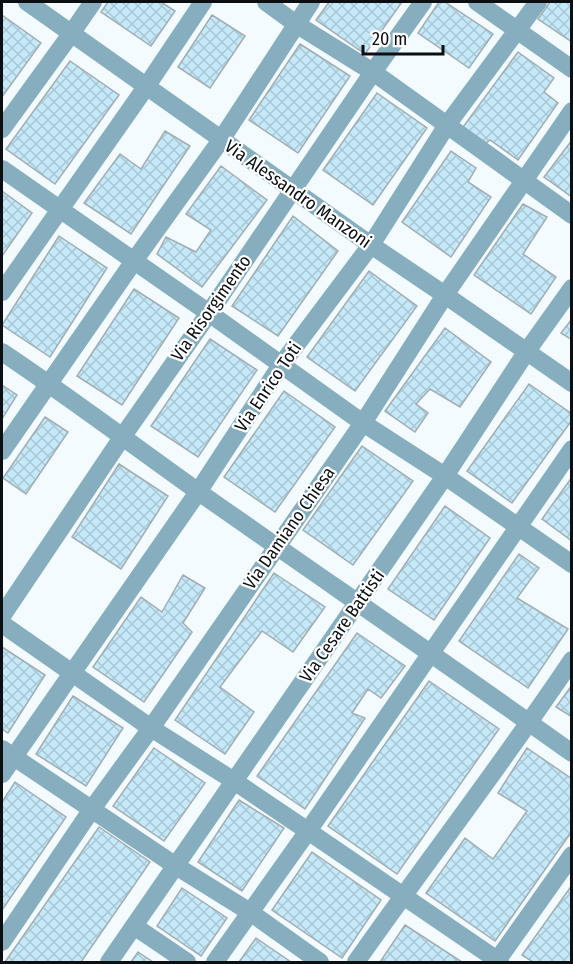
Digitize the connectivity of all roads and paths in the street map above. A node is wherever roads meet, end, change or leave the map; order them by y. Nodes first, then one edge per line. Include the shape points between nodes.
1 (27, 2) edge
2 (93, 2) edge
3 (203, 2) edge
4 (266, 2) edge
5 (312, 2) edge
6 (423, 2) edge
7 (477, 2) edge
8 (538, 2) edge
9 (296, 24) junction
10 (518, 31) junction
11 (71, 34) junction
12 (572, 69) edge
13 (373, 72) junction
14 (146, 87) junction
15 (572, 111) edge
16 (447, 126) junction
17 (2, 129) edge
18 (221, 140) junction
19 (2, 169) edge
20 (524, 181) junction
21 (293, 189) junction
22 (59, 209) junction
23 (572, 215) edge
24 (370, 245) junction
25 (134, 261) junction
26 (572, 288) edge
27 (2, 292) edge
28 (445, 295) junction
29 (209, 313) junction
30 (527, 351) junction
31 (2, 352) edge
32 (281, 365) junction
33 (48, 383) junction
34 (572, 383) edge
35 (363, 423) junction
36 (123, 436) junction
37 (572, 449) edge
38 (2, 451) edge
39 (445, 476) junction
40 (198, 492) junction
41 (518, 527) junction
42 (277, 547) junction
43 (572, 564) edge
44 (358, 603) junction
45 (2, 616) edge
46 (2, 624) edge
47 (431, 653) junction
48 (572, 660) edge
49 (72, 673) junction
50 (530, 723) junction
51 (151, 728) junction
52 (8, 753) edge
53 (572, 753) edge
54 (2, 774) edge
55 (234, 781) junction
56 (93, 809) junction
57 (308, 831) junction
58 (572, 855) edge
59 (176, 866) junction
60 (403, 897) junction
61 (250, 912) junction
62 (134, 926) junction
63 (2, 942) edge
64 (498, 962) edge
65 (109, 963) edge
66 (187, 963) edge
67 (215, 963) edge
68 (320, 963) edge
69 (356, 963) edge

1 - 11 street, Via Alessandro Manzoni
2 - 11 street
3 - 14 street
4 - 9 street
5 - 9 street
6 - 13 street, Via Risorgimento
7 - 10 street
8 - 10 street, Via Enrico Toti
9 - 13 street
9 - 18 street
10 - 12 street
10 - 16 street, Via Enrico Toti
11 - 14 street, Via Alessandro Manzoni
11 - 17 street
13 - 16 street
13 - 21 street, Via Risorgimento
14 - 18 street, Via Alessandro Manzoni
14 - 22 street
15 - 20 street, Via Damiano Chiesa
16 - 20 street
16 - 24 street, Via Enrico Toti
18 - 21 street, Via Alessandro Manzoni
18 - 25 street
19 - 22 street
20 - 23 street
20 - 28 street, Via Damiano Chiesa
21 - 24 street, Via Alessandro Manzoni
21 - 29 street, Via Risorgimento
22 - 25 street
22 - 27 street
24 - 28 street, Via Alessandro Manzoni
24 - 32 street, Via Enrico Toti
25 - 29 street
25 - 33 street
26 - 30 street, Via Cesare Battisti
28 - 30 street, Via Alessandro Manzoni
28 - 35 street, Via Damiano Chiesa
29 - 32 street
29 - 36 street, Via Risorgimento
30 - 34 street, Via Alessandro Manzoni
30 - 39 street, Via Cesare Battisti
31 - 33 street
32 - 35 street
32 - 40 street, Via Enrico Toti
33 - 36 street
33 - 38 street
35 - 39 street
35 - 42 street, Via Damiano Chiesa
36 - 40 street
36 - 45 street, Via Risorgimento
37 - 41 street
39 - 41 street
39 - 44 street, Via Cesare Battisti
40 - 42 street
40 - 49 street, Via Enrico Toti
41 - 43 street
41 - 47 street
42 - 44 street
42 - 51 street, Via Damiano Chiesa
44 - 47 street
44 - 55 street, Via Cesare Battisti
46 - 49 street
47 - 50 street
47 - 57 street
48 - 50 street
49 - 51 street
49 - 52 street, Via Enrico Toti
50 - 53 street
50 - 60 street
51 - 55 street
51 - 56 street, Via Damiano Chiesa
52 - 54 street, Via Enrico Toti
52 - 56 street
55 - 57 street
55 - 59 street, Via Cesare Battisti
56 - 59 street
56 - 63 street, Via Damiano Chiesa
57 - 60 street
57 - 61 street
58 - 64 street
59 - 61 street
59 - 62 street, Via Cesare Battisti
60 - 64 street
60 - 69 street
61 - 67 street
61 - 68 street
62 - 65 street, Via Cesare Battisti
62 - 66 street

